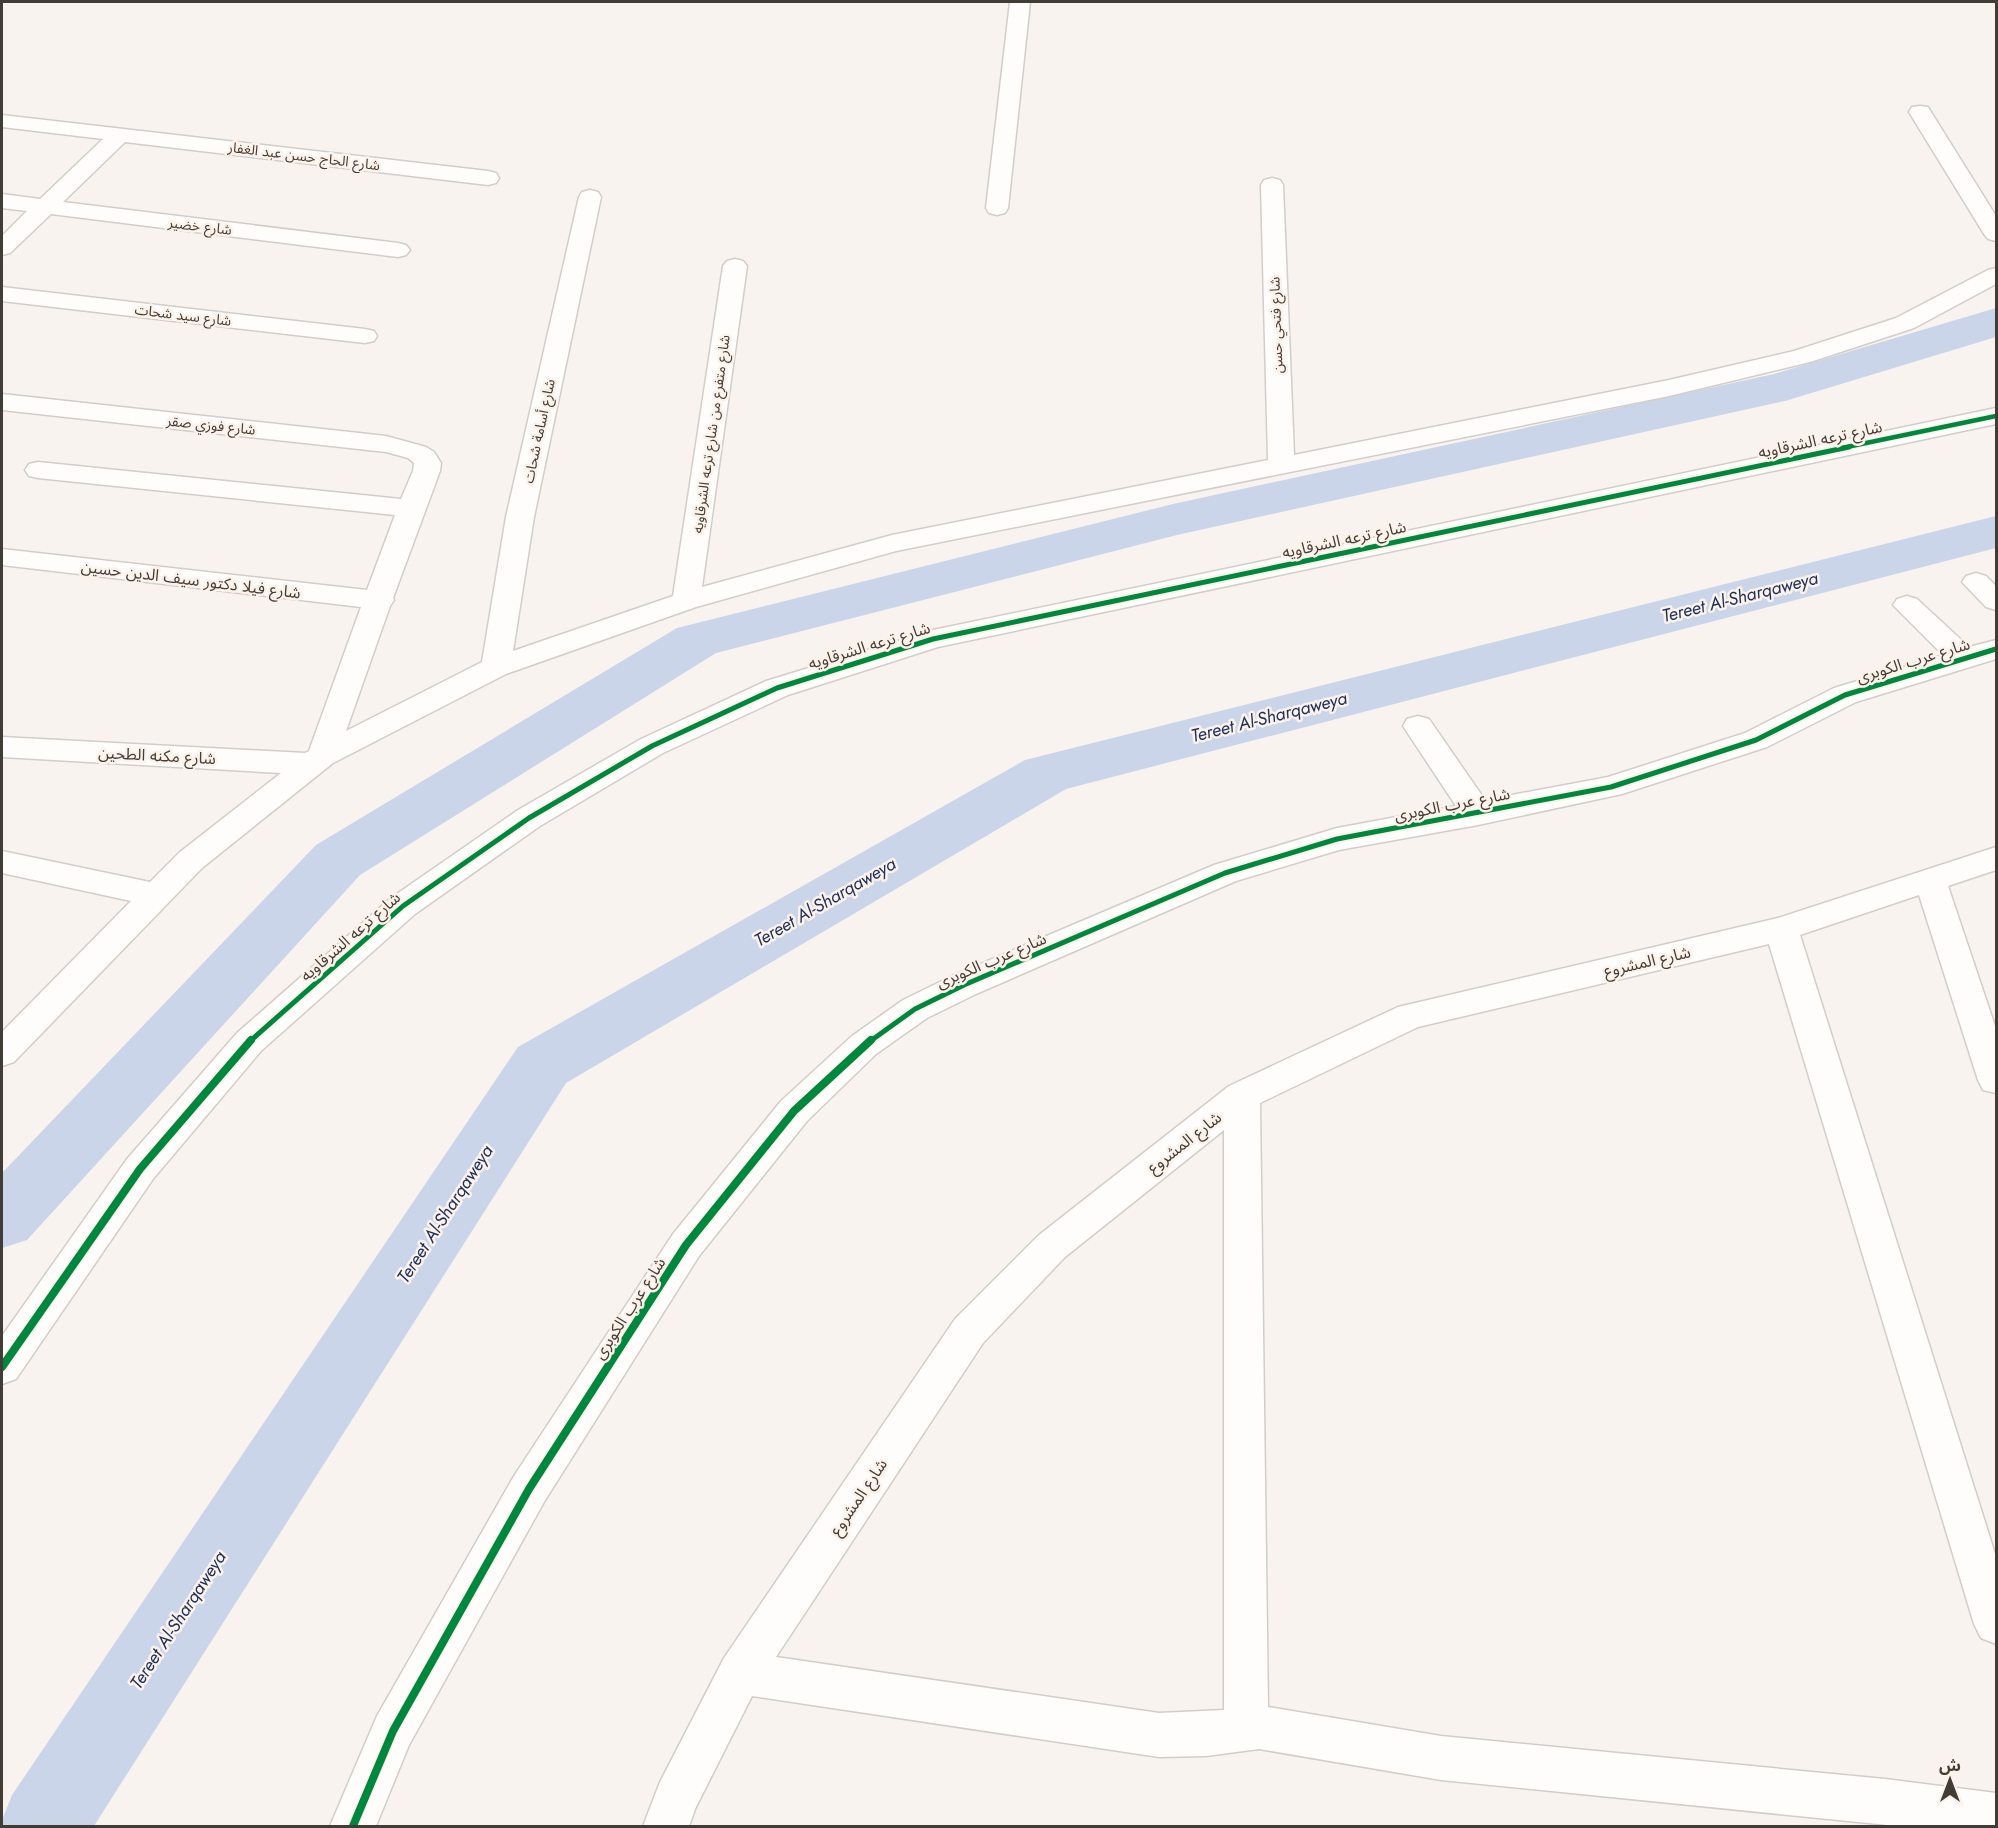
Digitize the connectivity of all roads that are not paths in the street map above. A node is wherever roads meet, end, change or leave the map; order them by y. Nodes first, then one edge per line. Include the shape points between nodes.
1 (1020, 2) edge
2 (1920, 112) dead end
3 (2, 121) edge
4 (121, 134) junction
5 (488, 178) dead end
6 (1272, 185) dead end
7 (590, 197) dead end
8 (2, 201) edge
9 (46, 207) junction
10 (997, 208) dead end
11 (1996, 234) edge
12 (2, 248) edge
13 (398, 250) dead end
14 (735, 266) dead end
15 (1996, 275) edge
16 (2, 294) edge
17 (365, 336) dead end
18 (2, 402) edge
19 (1996, 416) edge
20 (1281, 466) junction
21 (38, 470) dead end
22 (411, 508) junction
23 (2, 557) edge
24 (380, 600) junction
25 (686, 601) junction
26 (1907, 605) dead end
27 (1980, 654) edge
28 (496, 667) junction
29 (1418, 726) dead end
30 (2, 747) edge
31 (317, 760) junction
32 (1478, 814) junction
33 (1996, 858) edge
34 (2, 862) edge
35 (1930, 879) junction
36 (156, 895) junction
37 (1781, 929) junction
38 (2, 1053) edge
39 (1996, 1080) edge
40 (1242, 1096) junction
41 (2, 1367) edge
42 (1996, 1624) edge
43 (740, 1673) junction
44 (1246, 1727) junction
45 (1996, 1816) edge
46 (353, 1827) edge
47 (666, 1827) edge

1 - 10 street
2 - 11 street
3 - 4 street, شارع الحاج حسن عبد الغفار
4 - 5 street, شارع الحاج حسن عبد الغفار
4 - 9 street
6 - 20 street, شارع فتحي حسن
7 - 28 street, شارع أسامة شحات via 520,517
8 - 9 street, شارع خضير
9 - 12 street
9 - 13 street, شارع خضير
14 - 25 street, شارع متفرع من شارع ترعه الشرقاويه
15 - 20 street via 1905,323 1801,357 1658,391
16 - 17 street, شارع سيد شحات
18 - 22 street, شارع فوزي صقر via 386,444 419,452 428,461 427,472
19 - 41 street, شارع ترعه الشرقاويه via 933,639 777,688 652,746 529,818 403,906 249,1042 140,1170
20 - 25 street via 892,543
21 - 22 street
22 - 24 street
23 - 24 street, شارع فيلا دكتور سيف الدين حسين
24 - 31 street
25 - 28 street
26 - 27 street
27 - 32 street, شارع عرب الكوبرى via 1845,695 1756,740 1611,787
28 - 31 street
29 - 32 street
30 - 31 street, شارع مكنه الطحين
31 - 36 street via 191,860
32 - 46 street, شارع عرب الكوبرى via 1337,839 1225,873 964,985 915,1009 864,1045 794,1111 686,1245 529,1489 393,1731
33 - 35 street, شارع المشروع
34 - 36 street
35 - 37 street, شارع المشروع
35 - 39 street
36 - 38 street
37 - 40 street, شارع المشروع via 1410,1016
37 - 42 street
40 - 43 street, شارع المشروع via 1052,1246 969,1331
40 - 44 street
43 - 44 street via 1159,1735 1206,1734
43 - 47 street, شارع المشروع via 676,1798
44 - 45 street via 1441,1758

